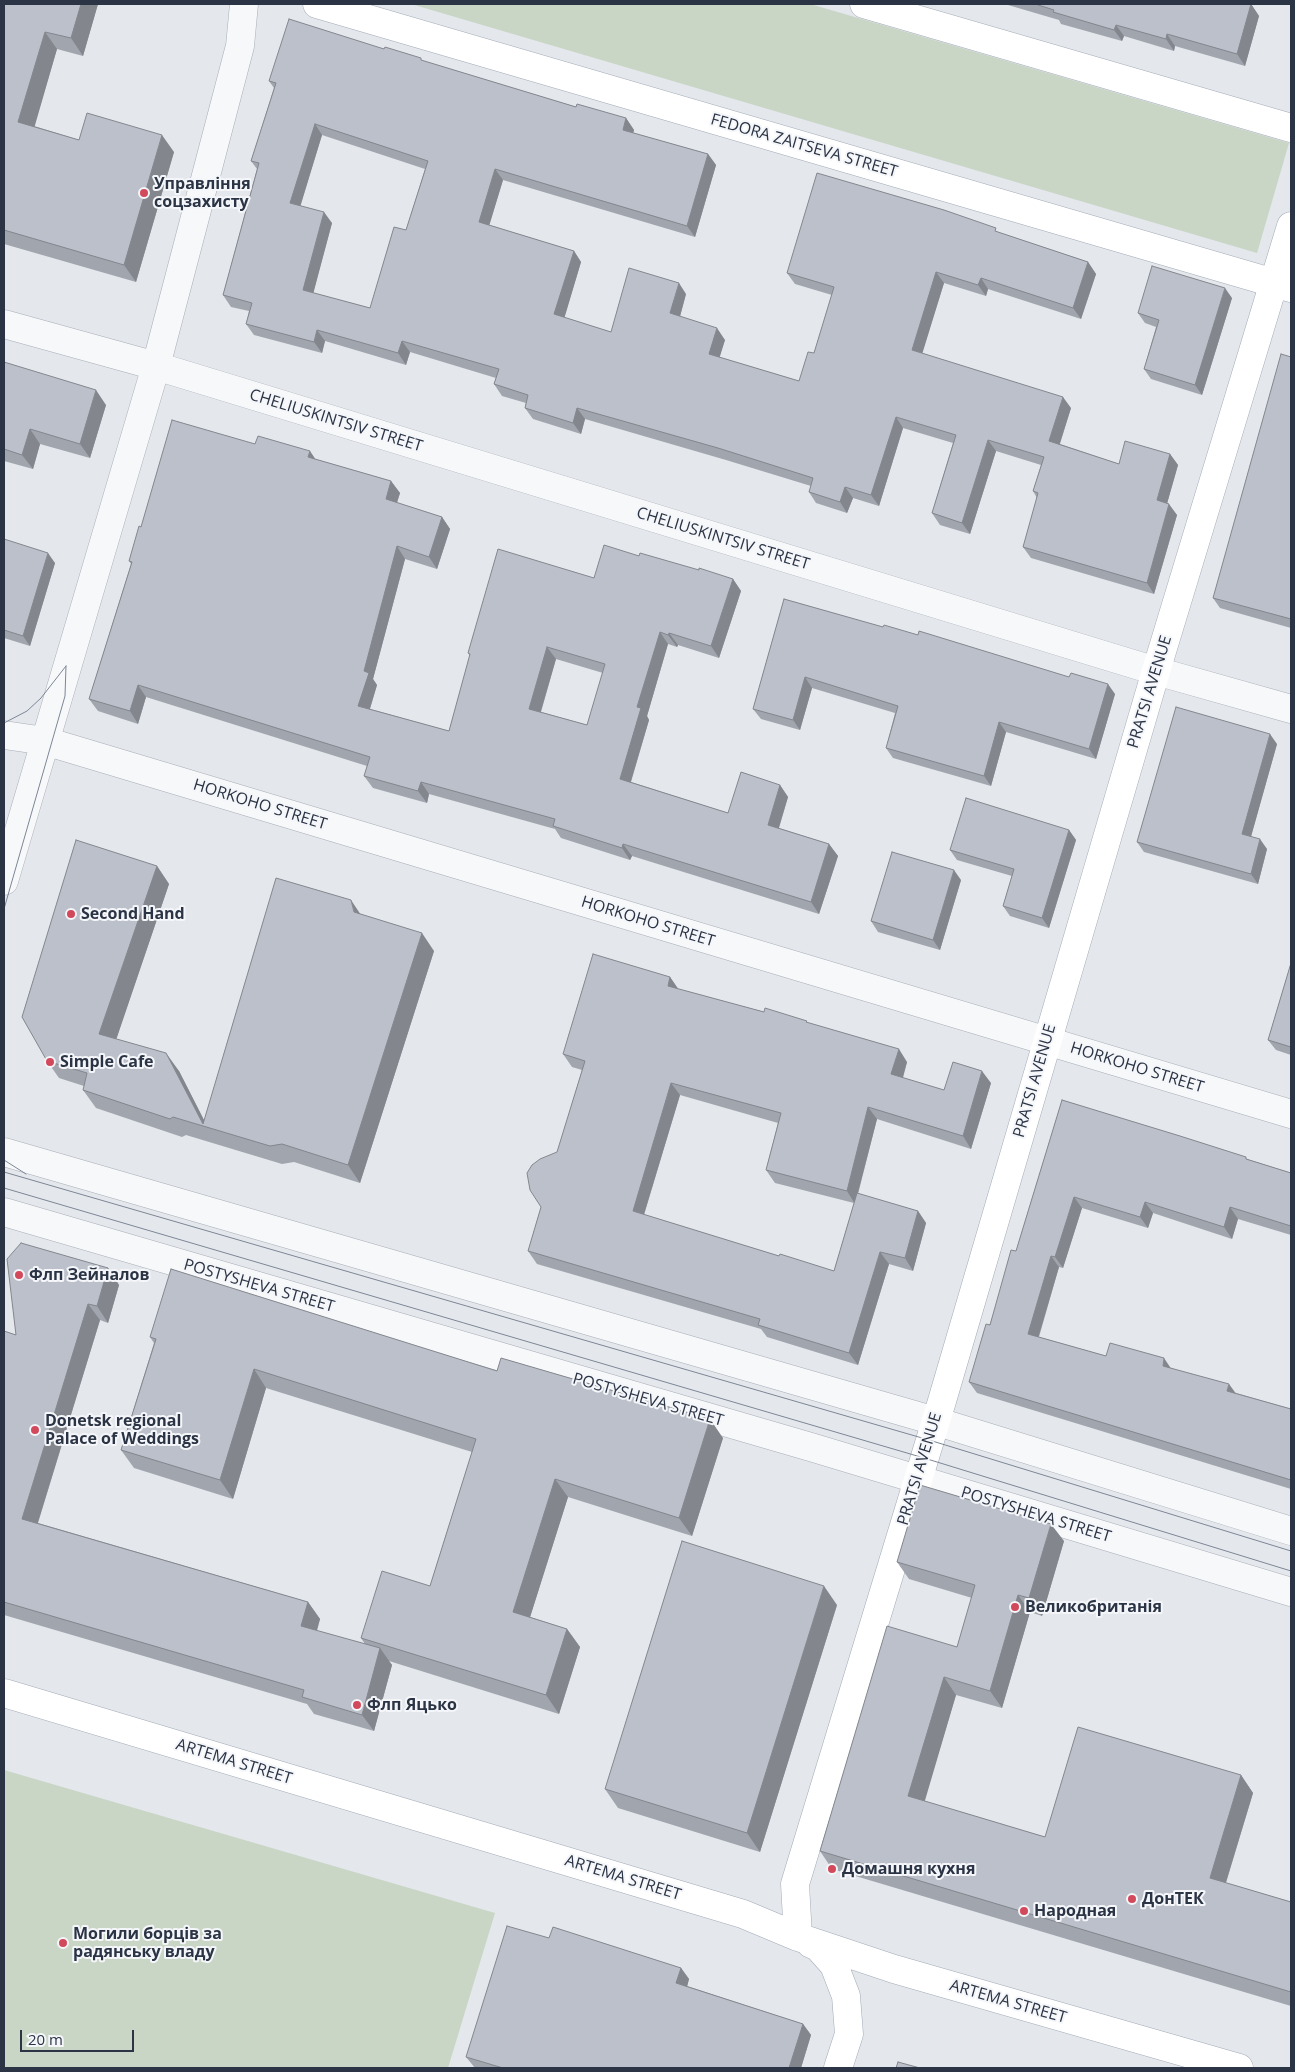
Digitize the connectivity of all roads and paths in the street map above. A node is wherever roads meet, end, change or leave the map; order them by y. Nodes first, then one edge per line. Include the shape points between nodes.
1 (244, 4) edge
2 (317, 4) edge
3 (864, 4) edge
4 (1291, 128) edge
5 (1291, 226) edge
6 (1283, 286) edge
7 (4, 324) edge
8 (156, 366) junction
9 (1156, 671) junction
10 (1291, 709) edge
11 (4, 735) edge
12 (44, 741) junction
13 (4, 881) edge
14 (1047, 1041) junction
15 (1291, 1114) edge
16 (4, 1152) edge
17 (4, 1212) edge
18 (935, 1422) junction
19 (917, 1479) junction
20 (1291, 1530) edge
21 (1291, 1592) edge
22 (4, 1693) edge
23 (798, 1938) junction
24 (838, 2068) edge
25 (1239, 2068) edge

1 - 8 street via 240,46
2 - 6 main road, FEDORA ZAITSEVA STREET
3 - 4 main road
5 - 6 main road, PRATSI AVENUE
6 - 9 main road, PRATSI AVENUE
7 - 8 street, CHELIUSKINTSIV STREET
8 - 9 street, CHELIUSKINTSIV STREET
8 - 12 street
9 - 10 street, CHELIUSKINTSIV STREET
9 - 14 main road, PRATSI AVENUE
11 - 12 street, HORKOHO STREET
12 - 13 street
12 - 14 street, HORKOHO STREET
14 - 15 street, HORKOHO STREET
14 - 18 main road, PRATSI AVENUE
16 - 18 street
17 - 19 street, POSTYSHEVA STREET
18 - 19 main road, PRATSI AVENUE
18 - 20 street
19 - 21 street, POSTYSHEVA STREET
19 - 23 main road, PRATSI AVENUE via 795,1884
22 - 23 main road, ARTEMA STREET via 743,1914
23 - 24 main road via 818,1948 834,1965 846,1996 849,2034
23 - 25 main road, ARTEMA STREET via 894,1970

